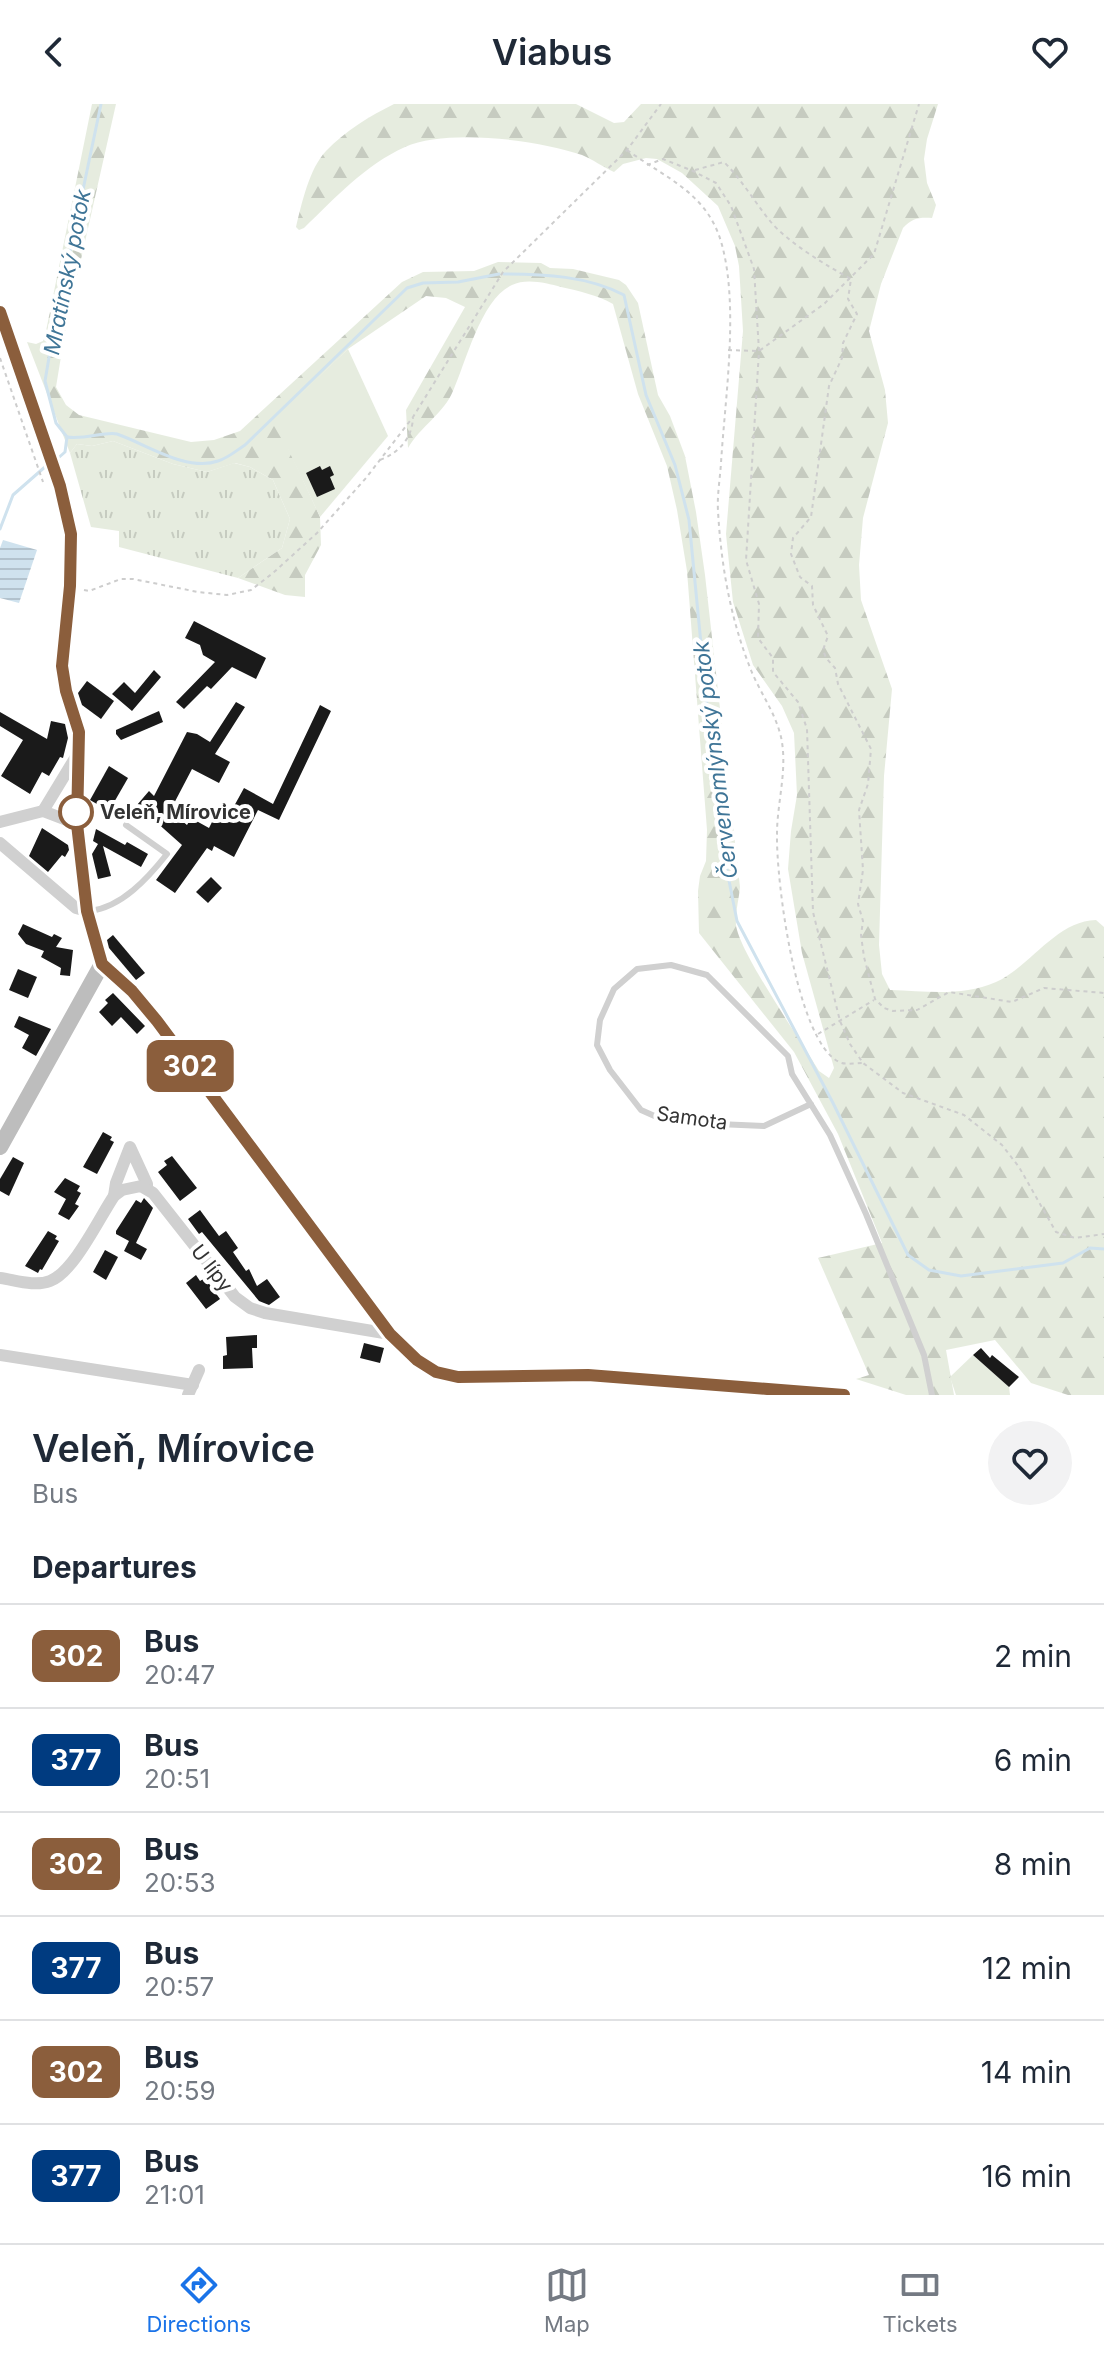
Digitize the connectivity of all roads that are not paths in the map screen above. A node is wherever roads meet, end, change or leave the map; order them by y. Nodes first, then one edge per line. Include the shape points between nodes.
1 (0, 312) edge
2 (79, 752) junction
3 (43, 811) junction
4 (0, 822) edge
5 (77, 824) junction
6 (126, 825) dead end
7 (0, 843) edge
8 (87, 911) junction
9 (102, 964) junction
10 (811, 1104) junction
11 (0, 1147) edge
12 (147, 1188) junction
13 (114, 1196) junction
14 (0, 1278) edge
15 (390, 1334) junction
16 (0, 1355) edge
17 (199, 1370) dead end
18 (191, 1390) edge
19 (844, 1395) edge
20 (932, 1395) edge

1 - 2 street via 45,467 71,534 62,656
2 - 3 street
2 - 5 street
3 - 4 street
3 - 5 street
5 - 8 street
6 - 8 lane via 167,854 145,881 102,909
7 - 8 street via 76,908
8 - 9 street
9 - 11 street
9 - 15 street via 157,1021
10 - 10 lane, Samota via 792,1074 788,1056 707,975 671,965 637,969 614,989 600,1020 597,1045 641,1110 695,1123 764,1126
10 - 20 lane, Samota via 883,1256 924,1355
12 - 13 street via 131,1187
12 - 13 street, U lípy via 130,1147
12 - 15 street, U lípy via 235,1297 250,1308
13 - 14 street, U lípy via 63,1273 42,1283
15 - 19 street via 417,1360 458,1377 588,1375
16 - 18 street
17 - 18 street

